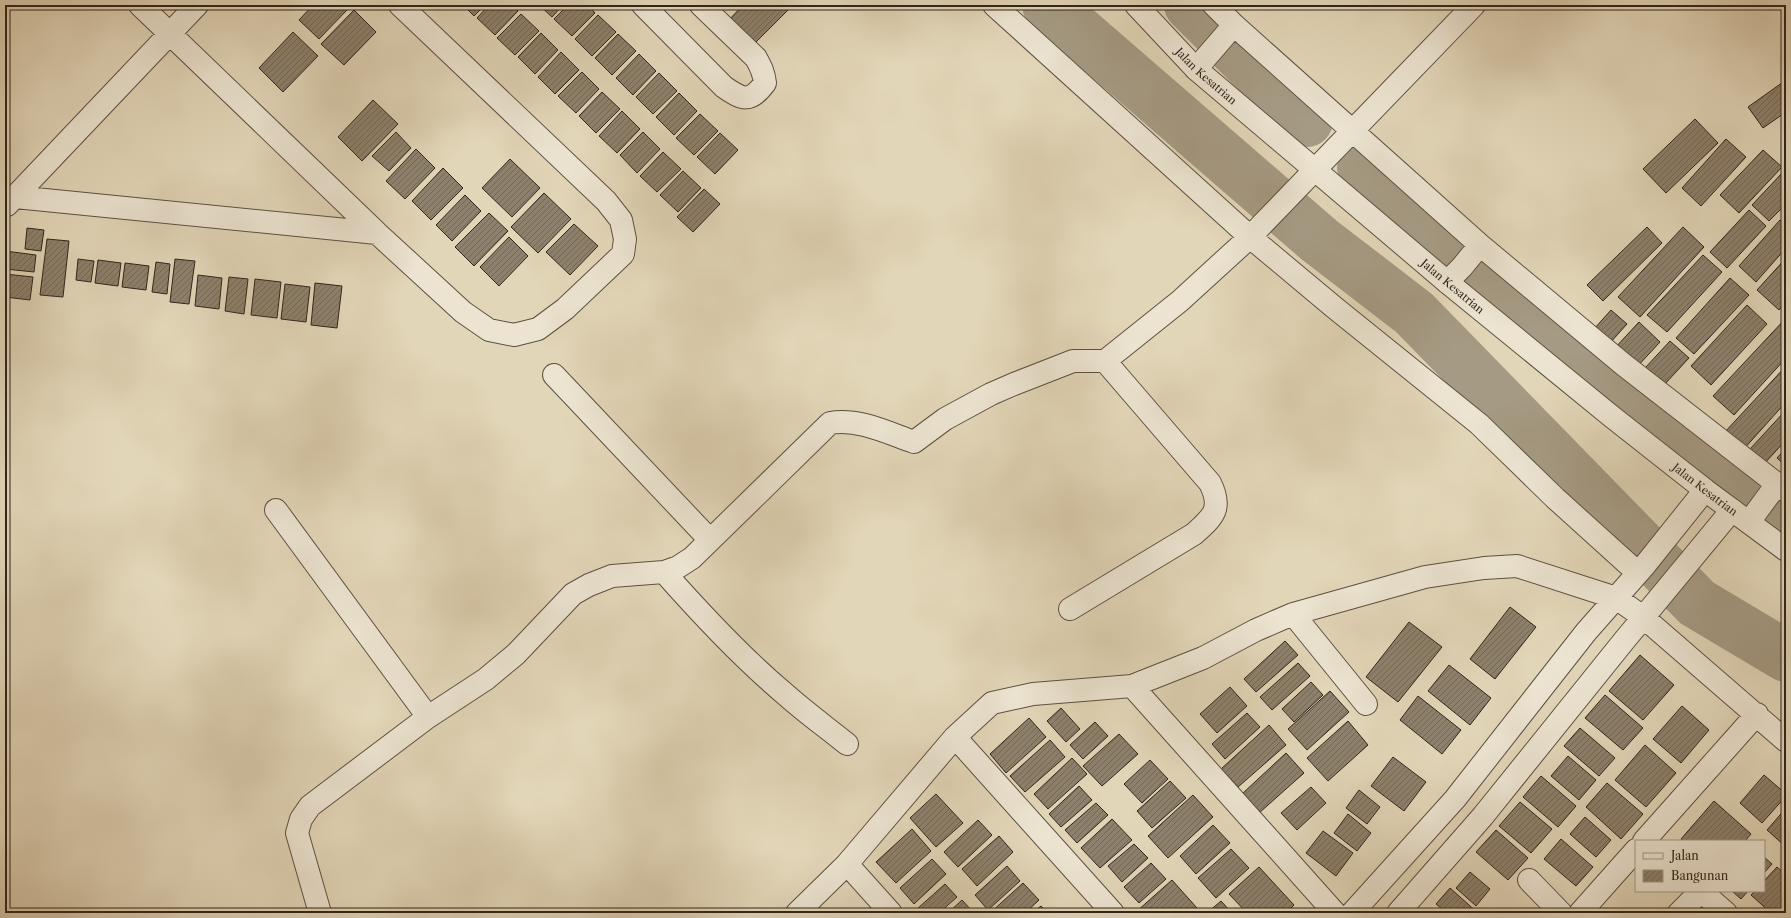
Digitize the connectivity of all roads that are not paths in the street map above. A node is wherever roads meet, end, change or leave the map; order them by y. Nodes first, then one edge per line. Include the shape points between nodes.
1 (140, 5) edge
2 (197, 5) edge
3 (400, 5) edge
4 (643, 5) edge
5 (701, 5) edge
6 (994, 5) edge
7 (1136, 5) edge
8 (1214, 5) edge
9 (1474, 5) edge
10 (1231, 29) junction
11 (170, 33) junction
12 (1196, 69) junction
13 (1348, 136) junction
14 (1321, 163) junction
15 (10, 202) edge
16 (1257, 230) junction
17 (377, 233) junction
18 (1472, 255) junction
19 (1446, 282) junction
20 (1105, 361) junction
21 (554, 375) dead end
22 (1778, 489) edge
23 (1703, 494) junction
24 (276, 510) dead end
25 (1740, 517) junction
26 (710, 540) junction
27 (1786, 550) edge
28 (1642, 569) junction
29 (664, 572) junction
30 (1616, 598) junction
31 (1070, 609) dead end
32 (1293, 614) junction
33 (1643, 617) junction
34 (1132, 686) junction
35 (1366, 704) dead end
36 (1757, 714) junction
37 (428, 717) junction
38 (955, 737) junction
39 (1786, 741) edge
40 (847, 744) dead end
41 (1645, 840) edge
42 (1635, 851) edge
43 (847, 864) junction
44 (1529, 880) dead end
45 (1700, 892) edge
46 (1702, 892) edge
47 (1357, 911) edge
48 (320, 913) edge
49 (797, 913) edge
50 (891, 913) edge
51 (1113, 913) edge
52 (1335, 913) edge
53 (1398, 913) edge
54 (1561, 913) edge
55 (1580, 913) edge
56 (1679, 913) edge
57 (1726, 913) edge

1 - 11 street
2 - 11 street
3 - 17 street via 606,201 621,220 625,239 623,254 566,309 538,329 514,335 489,330 463,312
4 - 5 street via 724,87 738,96 750,98 765,83 761,66 756,58
6 - 16 street
7 - 12 street, Jalan Kesatrian
8 - 10 street
9 - 13 street
10 - 12 street
10 - 13 street
11 - 15 street
11 - 17 street
12 - 14 street, Jalan Kesatrian
13 - 14 street
13 - 18 street
14 - 16 street
14 - 19 street, Jalan Kesatrian
15 - 17 street
16 - 20 street via 1180,301
16 - 28 street via 1335,308 1480,424 1555,498
18 - 19 street
18 - 22 street via 1624,365
19 - 23 street, Jalan Kesatrian via 1612,416
20 - 26 street via 1073,361 1014,384 945,420 914,442 859,424 842,421 830,423
20 - 31 street via 1210,483 1216,495 1216,508 1210,520 1194,534
21 - 26 street
22 - 25 street
23 - 25 street, Jalan Kesatrian
23 - 28 street
24 - 37 street
25 - 27 street, Jalan Kesatrian
25 - 33 street via 1669,587
26 - 29 street via 692,558
28 - 30 street
29 - 37 street via 612,576 589,584 573,594 510,659 486,679
29 - 40 street via 739,652 785,694
30 - 32 street via 1517,566 1425,577
30 - 33 street
30 - 47 street via 1586,632 1455,800
32 - 34 street via 1203,658
32 - 35 street
33 - 36 street
33 - 53 street via 1483,816
34 - 38 street via 1033,694 992,704
34 - 52 street
36 - 39 street
36 - 41 street
37 - 48 street via 310,806 300,819 297,832
38 - 43 street
38 - 51 street
42 - 55 street
43 - 49 street
43 - 50 street
44 - 54 street
45 - 56 street
46 - 57 street

